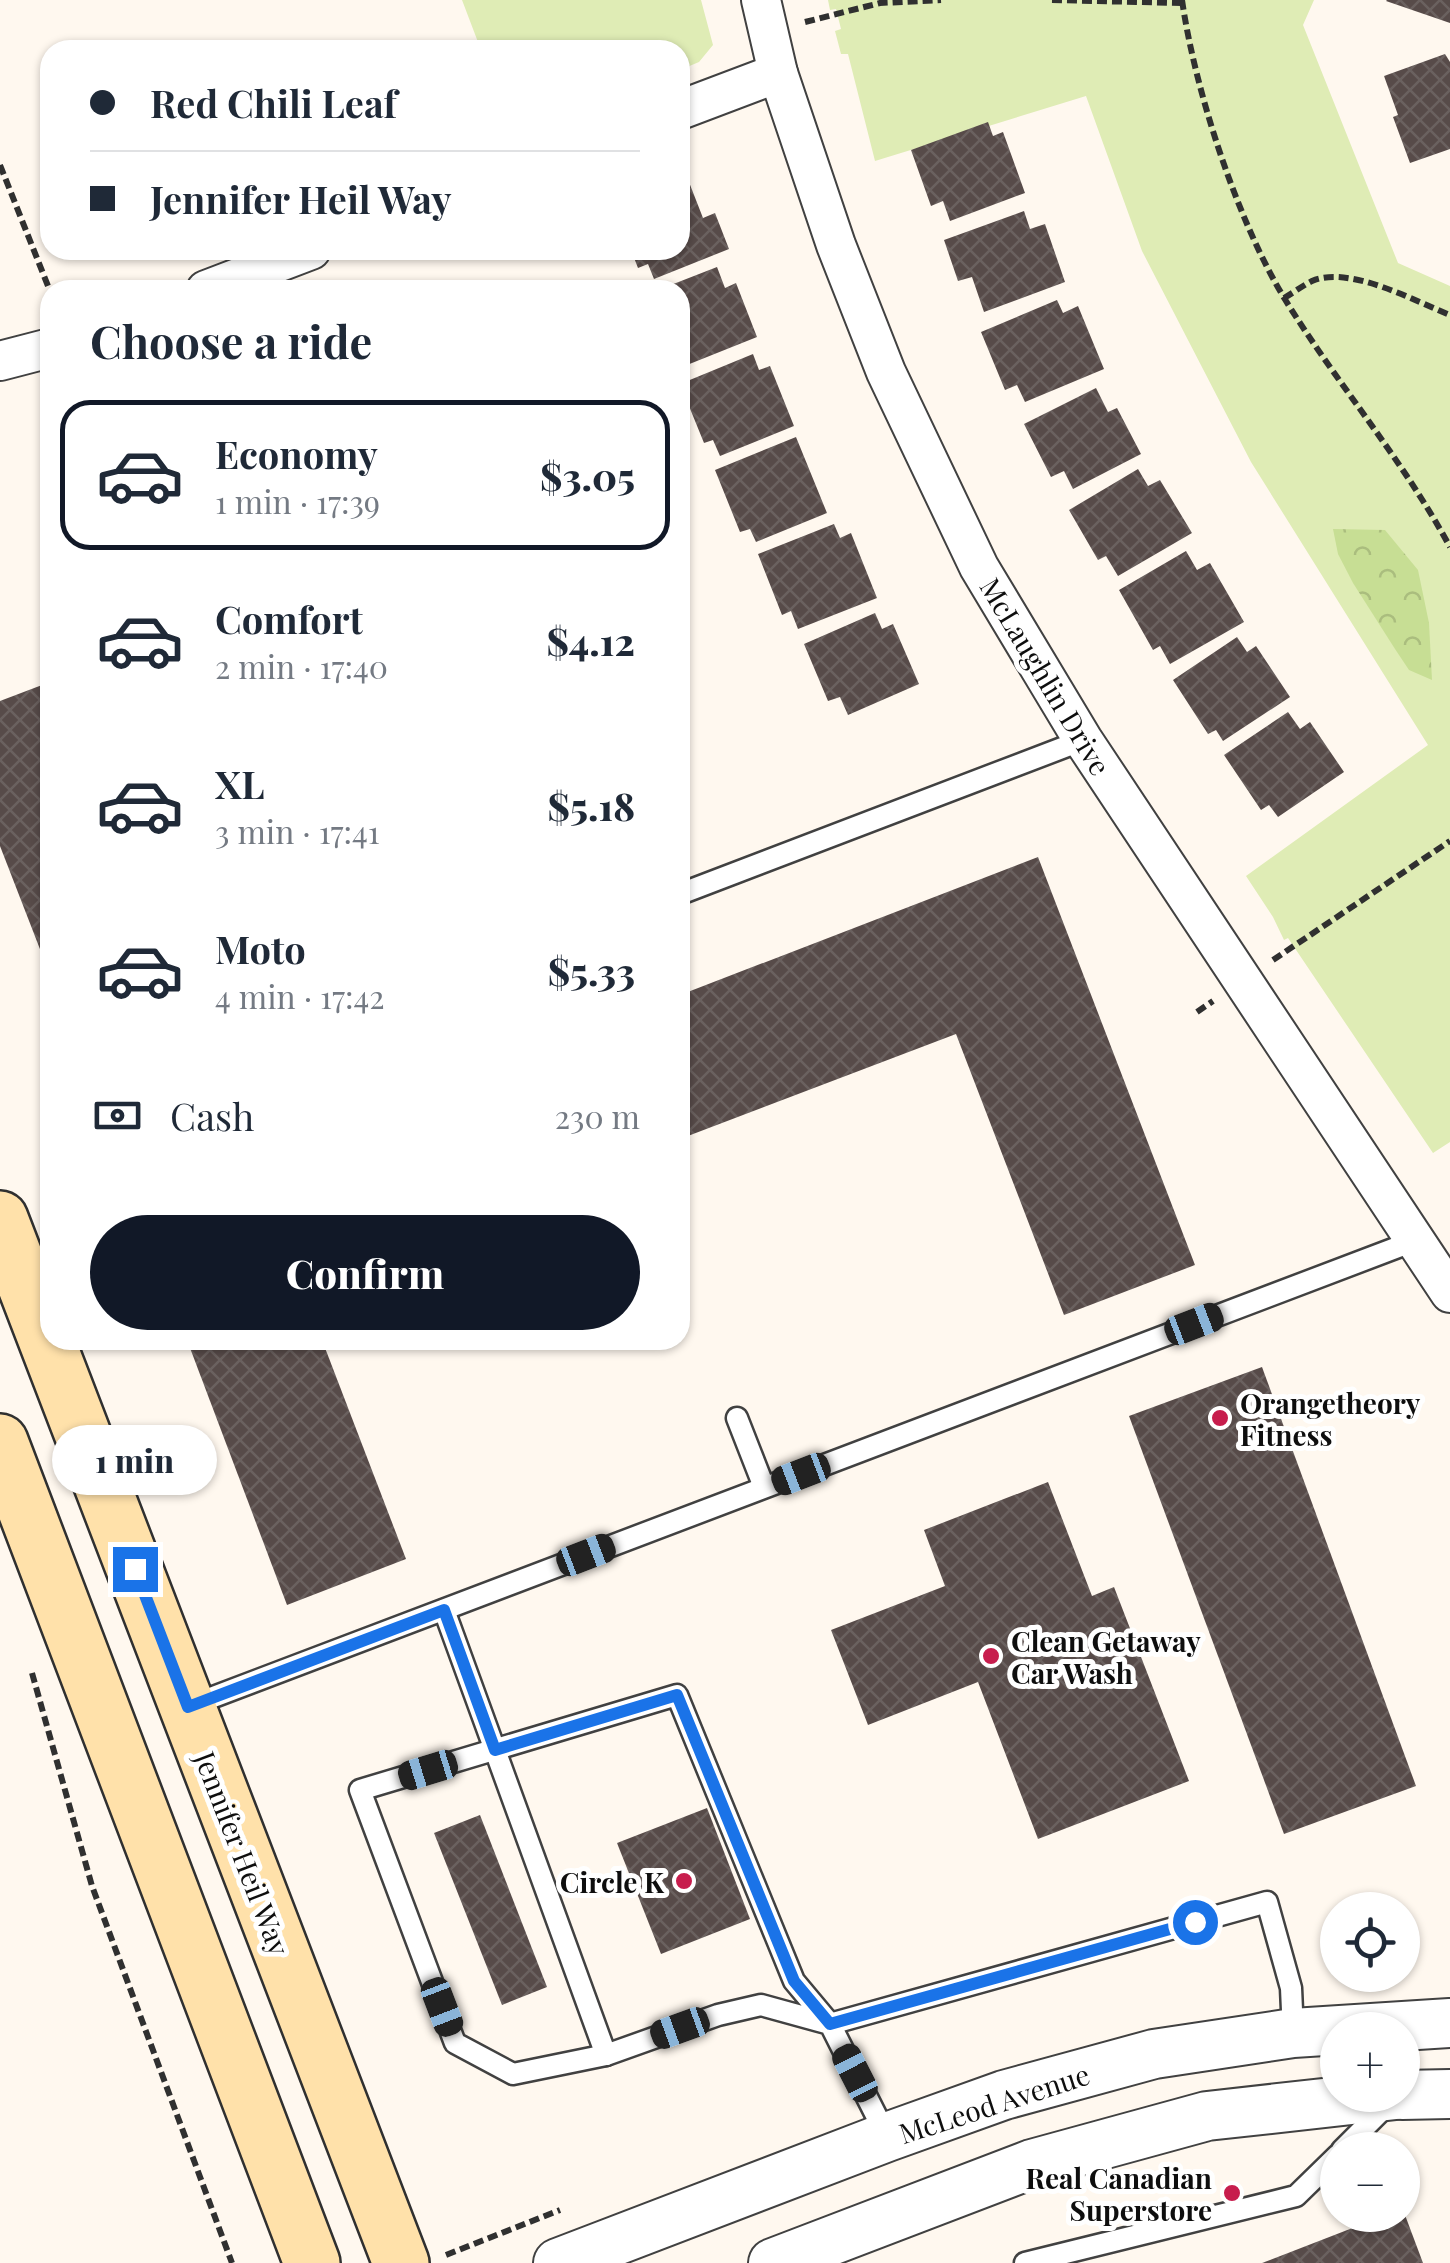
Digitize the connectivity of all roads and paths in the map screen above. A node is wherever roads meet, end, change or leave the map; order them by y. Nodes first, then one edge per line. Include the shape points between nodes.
1 (761, 0) edge
2 (941, 0) edge
3 (1052, 0) edge
4 (1182, 2) edge
5 (822, 17) dead end
6 (778, 74) junction
7 (690, 106) edge
8 (0, 164) edge
9 (286, 260) edge
10 (46, 280) edge
11 (232, 280) edge
12 (1284, 298) junction
13 (1450, 316) edge
14 (40, 351) edge
15 (0, 362) edge
16 (1450, 548) edge
17 (1082, 740) junction
18 (1450, 840) edge
19 (690, 890) edge
20 (1287, 950) dead end
21 (0, 1219) edge
22 (1414, 1241) junction
23 (1450, 1294) edge
24 (40, 1323) edge
25 (50, 1350) edge
26 (737, 1418) dead end
27 (0, 1442) edge
28 (764, 1488) junction
29 (444, 1610) junction
30 (31, 1667) dead end
31 (188, 1707) junction
32 (495, 1750) junction
33 (1450, 2022) edge
34 (830, 2024) junction
35 (1292, 2032) junction
36 (606, 2055) junction
37 (1450, 2094) edge
38 (1420, 2095) edge
39 (1320, 2105) edge
40 (1381, 2112) edge
41 (1361, 2132) edge
42 (887, 2137) junction
43 (1320, 2172) edge
44 (454, 2252) dead end
45 (232, 2263) edge
46 (312, 2263) edge
47 (401, 2263) edge
48 (458, 2263) edge
49 (558, 2263) edge
50 (773, 2263) edge
51 (1025, 2263) edge

1 - 6 street, McLaughlin Drive
2 - 5 path via 880,3
3 - 4 path
4 - 12 path via 1234,189
6 - 7 street
6 - 17 street, McLaughlin Drive via 886,372 980,568
8 - 10 path
9 - 11 street
12 - 13 path via 1315,280 1343,278
12 - 16 path via 1422,496
14 - 15 street
17 - 19 lane
17 - 22 street, McLaughlin Drive
18 - 20 path
21 - 24 main road, Jennifer Heil Way
22 - 23 street, McLaughlin Drive
22 - 28 lane
25 - 31 main road, Jennifer Heil Way
26 - 28 lane
27 - 46 main road
28 - 29 lane
29 - 31 lane
29 - 32 lane
30 - 45 path via 92,1886
31 - 47 main road, Jennifer Heil Way
32 - 34 lane via 677,1695 794,1981
32 - 36 lane
32 - 36 lane via 360,1790 456,2043 513,2074
33 - 35 street, McLeod Avenue
34 - 35 lane via 1267,1902 1290,1988
34 - 36 lane via 761,2004
34 - 42 lane
35 - 42 street, McLeod Avenue via 1154,2054
37 - 38 street
39 - 50 street via 1190,2121 1032,2164
40 - 41 lane
42 - 49 street, McLeod Avenue
43 - 51 lane via 1296,2196
44 - 48 path

